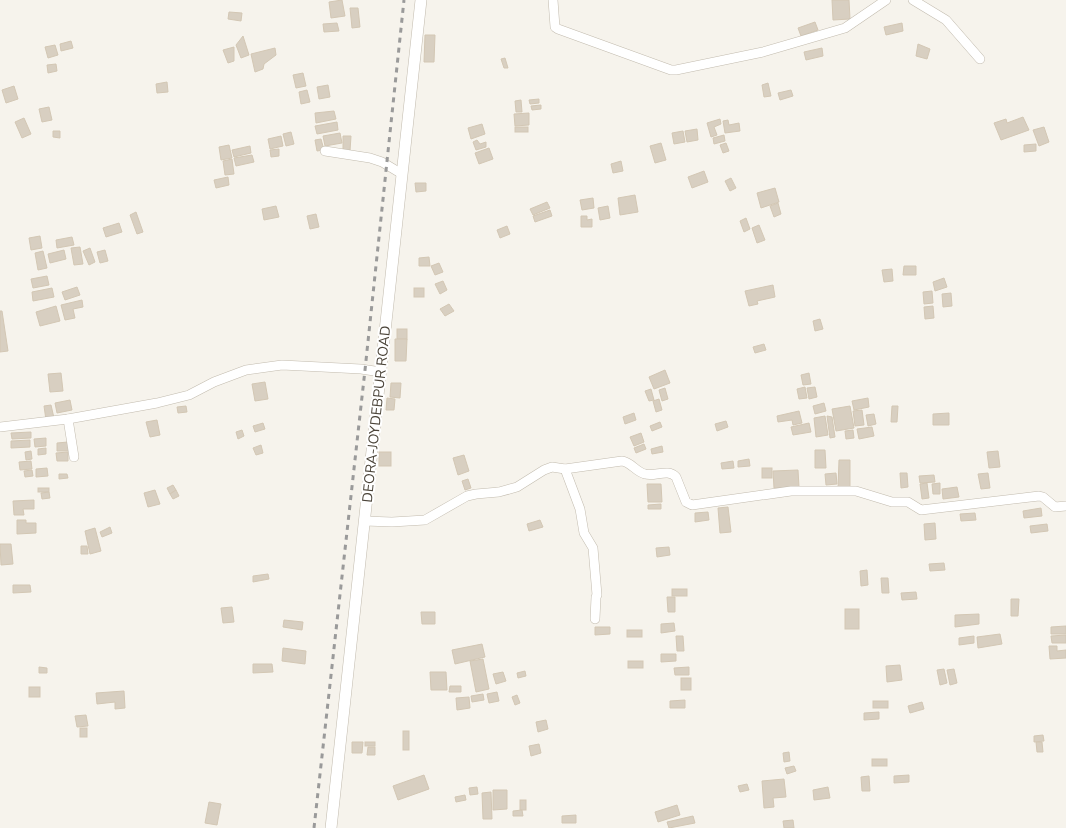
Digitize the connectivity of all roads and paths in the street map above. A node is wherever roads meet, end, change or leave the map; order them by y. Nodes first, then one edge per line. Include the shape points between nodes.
1 (421, 0) edge
2 (553, 0) edge
3 (886, 0) edge
4 (913, 0) edge
5 (980, 59) dead end
6 (325, 151) dead end
7 (402, 174) junction
8 (380, 372) junction
9 (68, 419) junction
10 (0, 427) edge
11 (74, 458) dead end
12 (565, 469) junction
13 (1066, 506) edge
14 (366, 521) junction
15 (595, 619) dead end
16 (331, 828) edge

1 - 7 street, DEORA-JOYDEBPUR ROAD
2 - 3 street via 555,26 558,29 671,70 763,52 845,28
4 - 5 street via 946,20
6 - 7 street via 370,158
7 - 8 street, DEORA-JOYDEBPUR ROAD
8 - 9 street via 282,365 246,370 189,394
8 - 14 street, DEORA-JOYDEBPUR ROAD
9 - 10 street
9 - 11 street
12 - 13 street via 626,461 643,474 670,472 676,477 686,502 692,505 791,491 856,491 892,502 908,502 921,510 1039,496 1043,496 1055,506
12 - 14 street via 552,467 508,490 471,494 425,520
12 - 15 street via 580,509 584,533 594,552 597,595
14 - 16 street, DEORA-JOYDEBPUR ROAD

